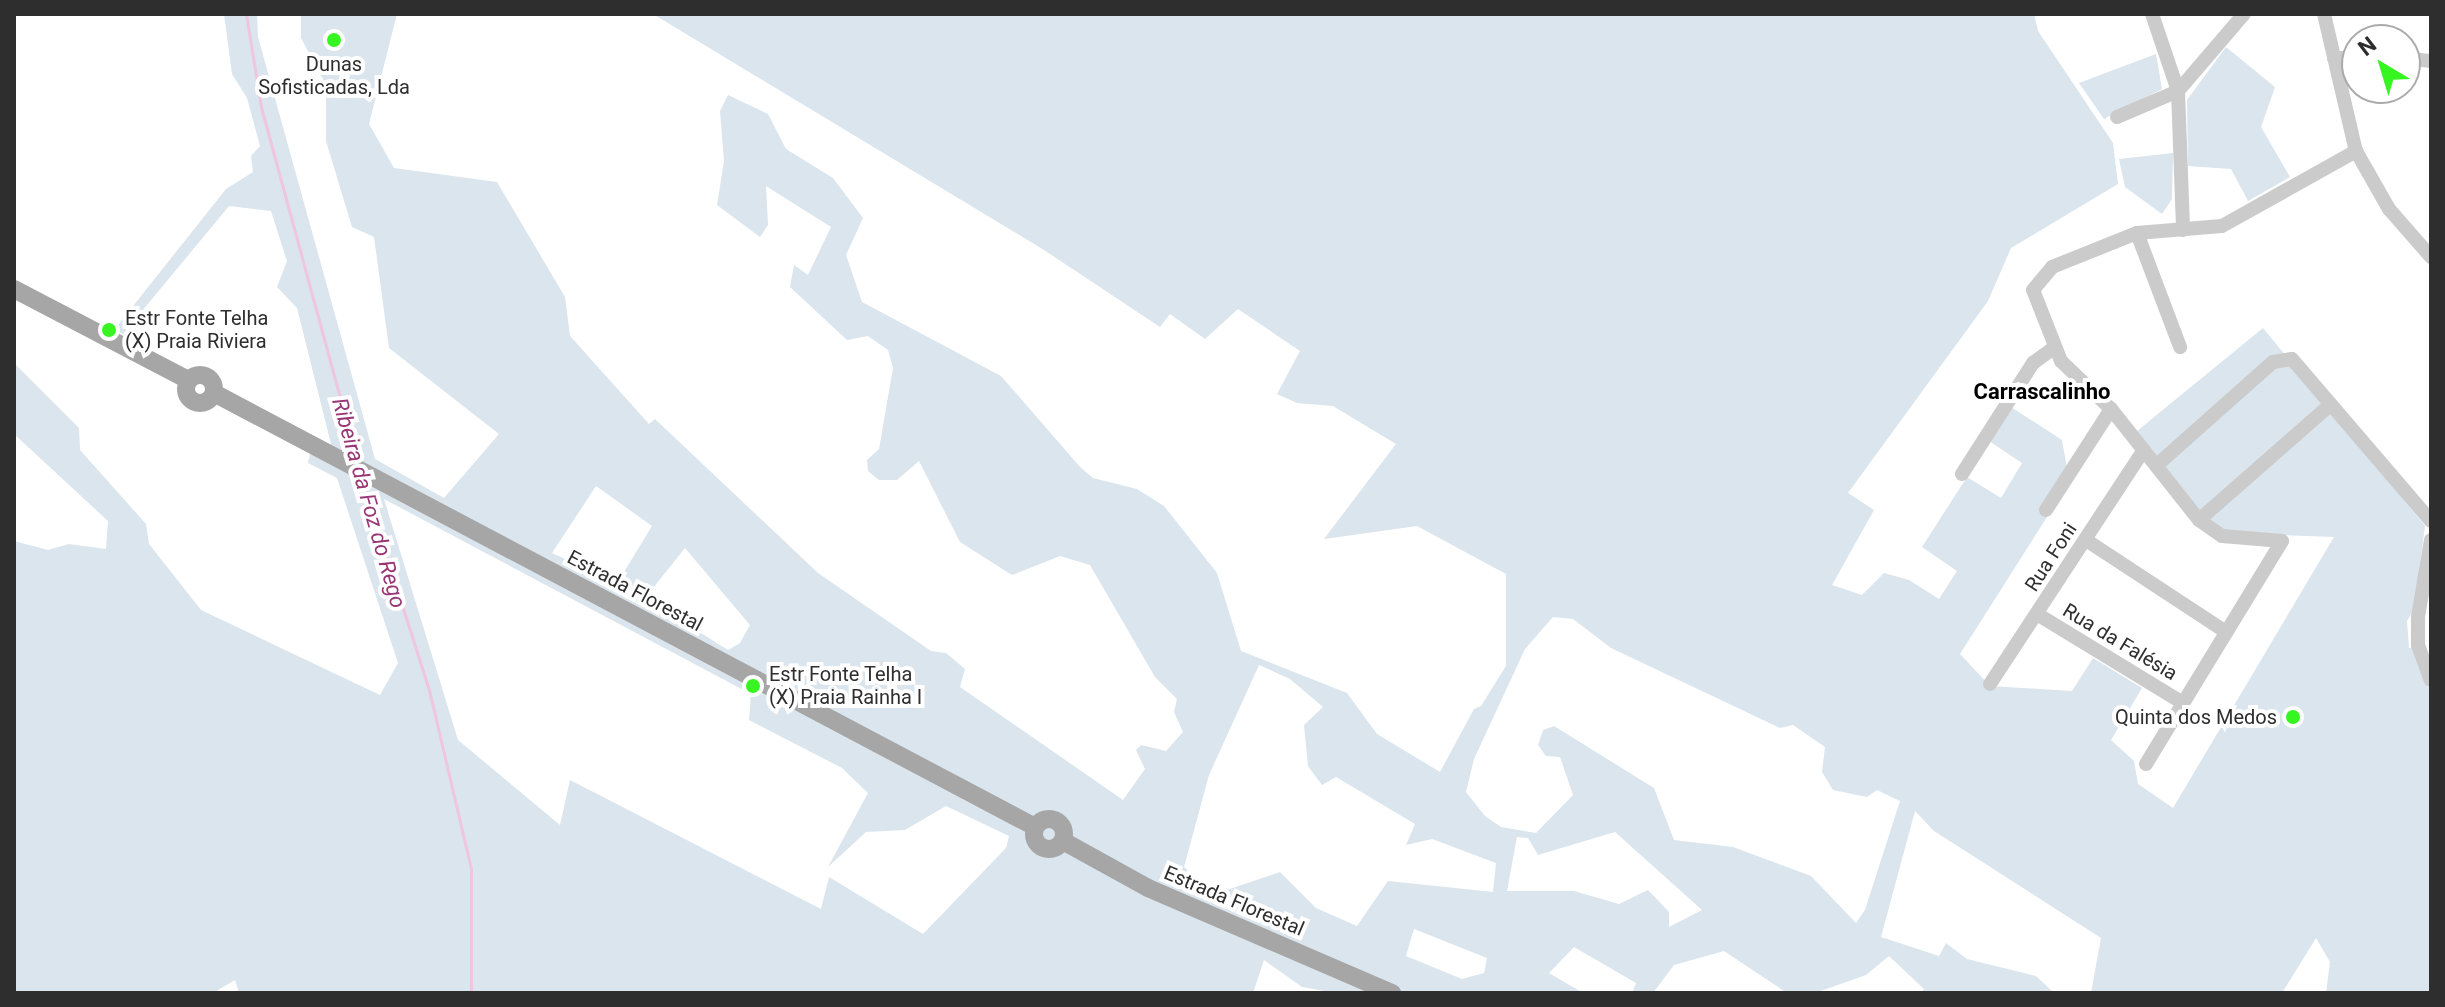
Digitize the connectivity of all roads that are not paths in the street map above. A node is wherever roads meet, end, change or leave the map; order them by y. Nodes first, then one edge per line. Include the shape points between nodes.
1 (2152, 14) edge
2 (2244, 14) edge
3 (2324, 14) edge
4 (2334, 58) junction
5 (2341, 58) edge
6 (2178, 91) junction
7 (2117, 117) dead end
8 (2356, 151) junction
9 (2183, 230) junction
10 (2137, 233) junction
11 (2431, 257) edge
12 (14, 289) edge
13 (2180, 347) dead end
14 (2052, 349) junction
15 (2330, 405) junction
16 (2111, 409) junction
17 (2144, 450) junction
18 (2157, 465) junction
19 (1962, 474) dead end
20 (2046, 510) dead end
21 (2199, 520) junction
22 (2431, 521) edge
23 (2086, 540) junction
24 (2431, 540) edge
25 (2037, 614) junction
26 (2226, 632) junction
27 (2431, 680) edge
28 (1990, 684) dead end
29 (2183, 703) junction
30 (2146, 764) dead end
31 (1392, 993) edge

1 - 6 street
2 - 6 street
3 - 4 street
4 - 5 street
4 - 8 street
6 - 7 street
6 - 9 street
8 - 9 street via 2222,226
8 - 11 street via 2389,209
9 - 10 street
10 - 13 street
10 - 14 street via 2062,263 2036,281 2034,299
12 - 31 main road, Estrada Florestal via 188,380 205,375 214,393 1035,827 1039,845 1056,848 1063,841 1148,888
14 - 16 street
14 - 19 street via 2033,363
15 - 18 street via 2292,359 2273,362
15 - 21 street
15 - 22 street
16 - 17 street
16 - 20 street
17 - 18 street
17 - 23 street, Rua Foni
18 - 21 street
21 - 26 street via 2222,536 2282,541
23 - 25 street, Rua Foni
23 - 26 street
24 - 27 street via 2418,645
25 - 28 street, Rua Foni
25 - 29 street, Rua da Falésia
26 - 29 street
29 - 30 street

